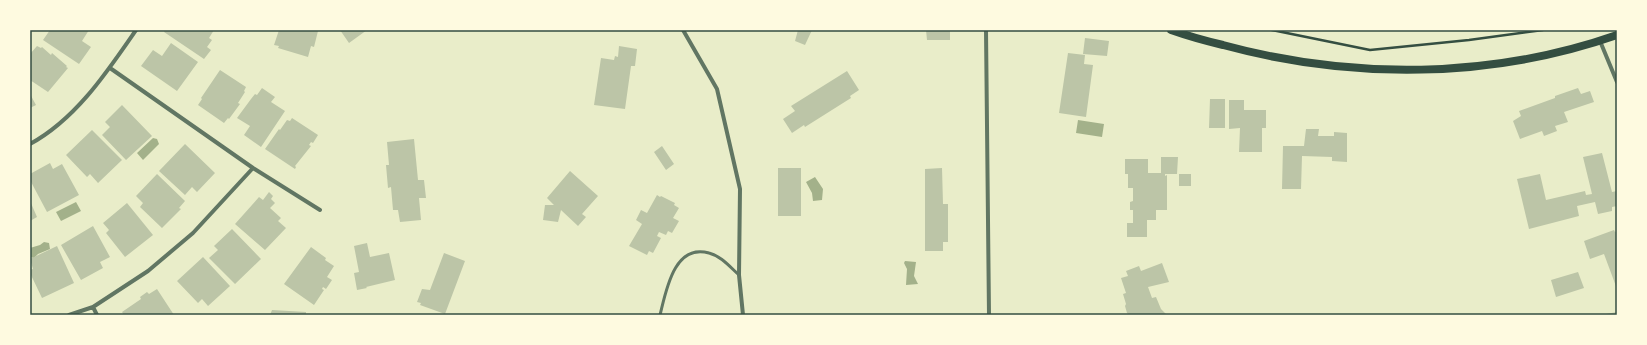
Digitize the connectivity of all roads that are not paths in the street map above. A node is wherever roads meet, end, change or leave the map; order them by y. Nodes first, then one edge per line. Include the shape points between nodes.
1 (136, 30) edge
2 (683, 30) edge
3 (986, 30) edge
4 (1171, 30) edge
5 (1617, 35) edge
6 (1600, 41) junction
7 (110, 68) junction
8 (1617, 82) edge
9 (30, 144) edge
10 (253, 168) junction
11 (320, 210) dead end
12 (738, 275) junction
13 (93, 307) junction
14 (70, 315) edge
15 (97, 315) edge
16 (660, 315) edge
17 (744, 315) edge
18 (989, 315) edge

1 - 7 street
2 - 12 street via 717,89 740,189
3 - 18 street
4 - 6 main road via 1246,52 1296,62 1355,69 1406,71 1451,69 1505,62
5 - 6 main road
6 - 8 street
7 - 9 street via 79,106
7 - 10 street
10 - 11 street
10 - 13 street via 193,233 148,272
12 - 16 lane via 724,261 709,253 694,252 678,263 671,277
12 - 17 street
13 - 14 street
13 - 15 street

